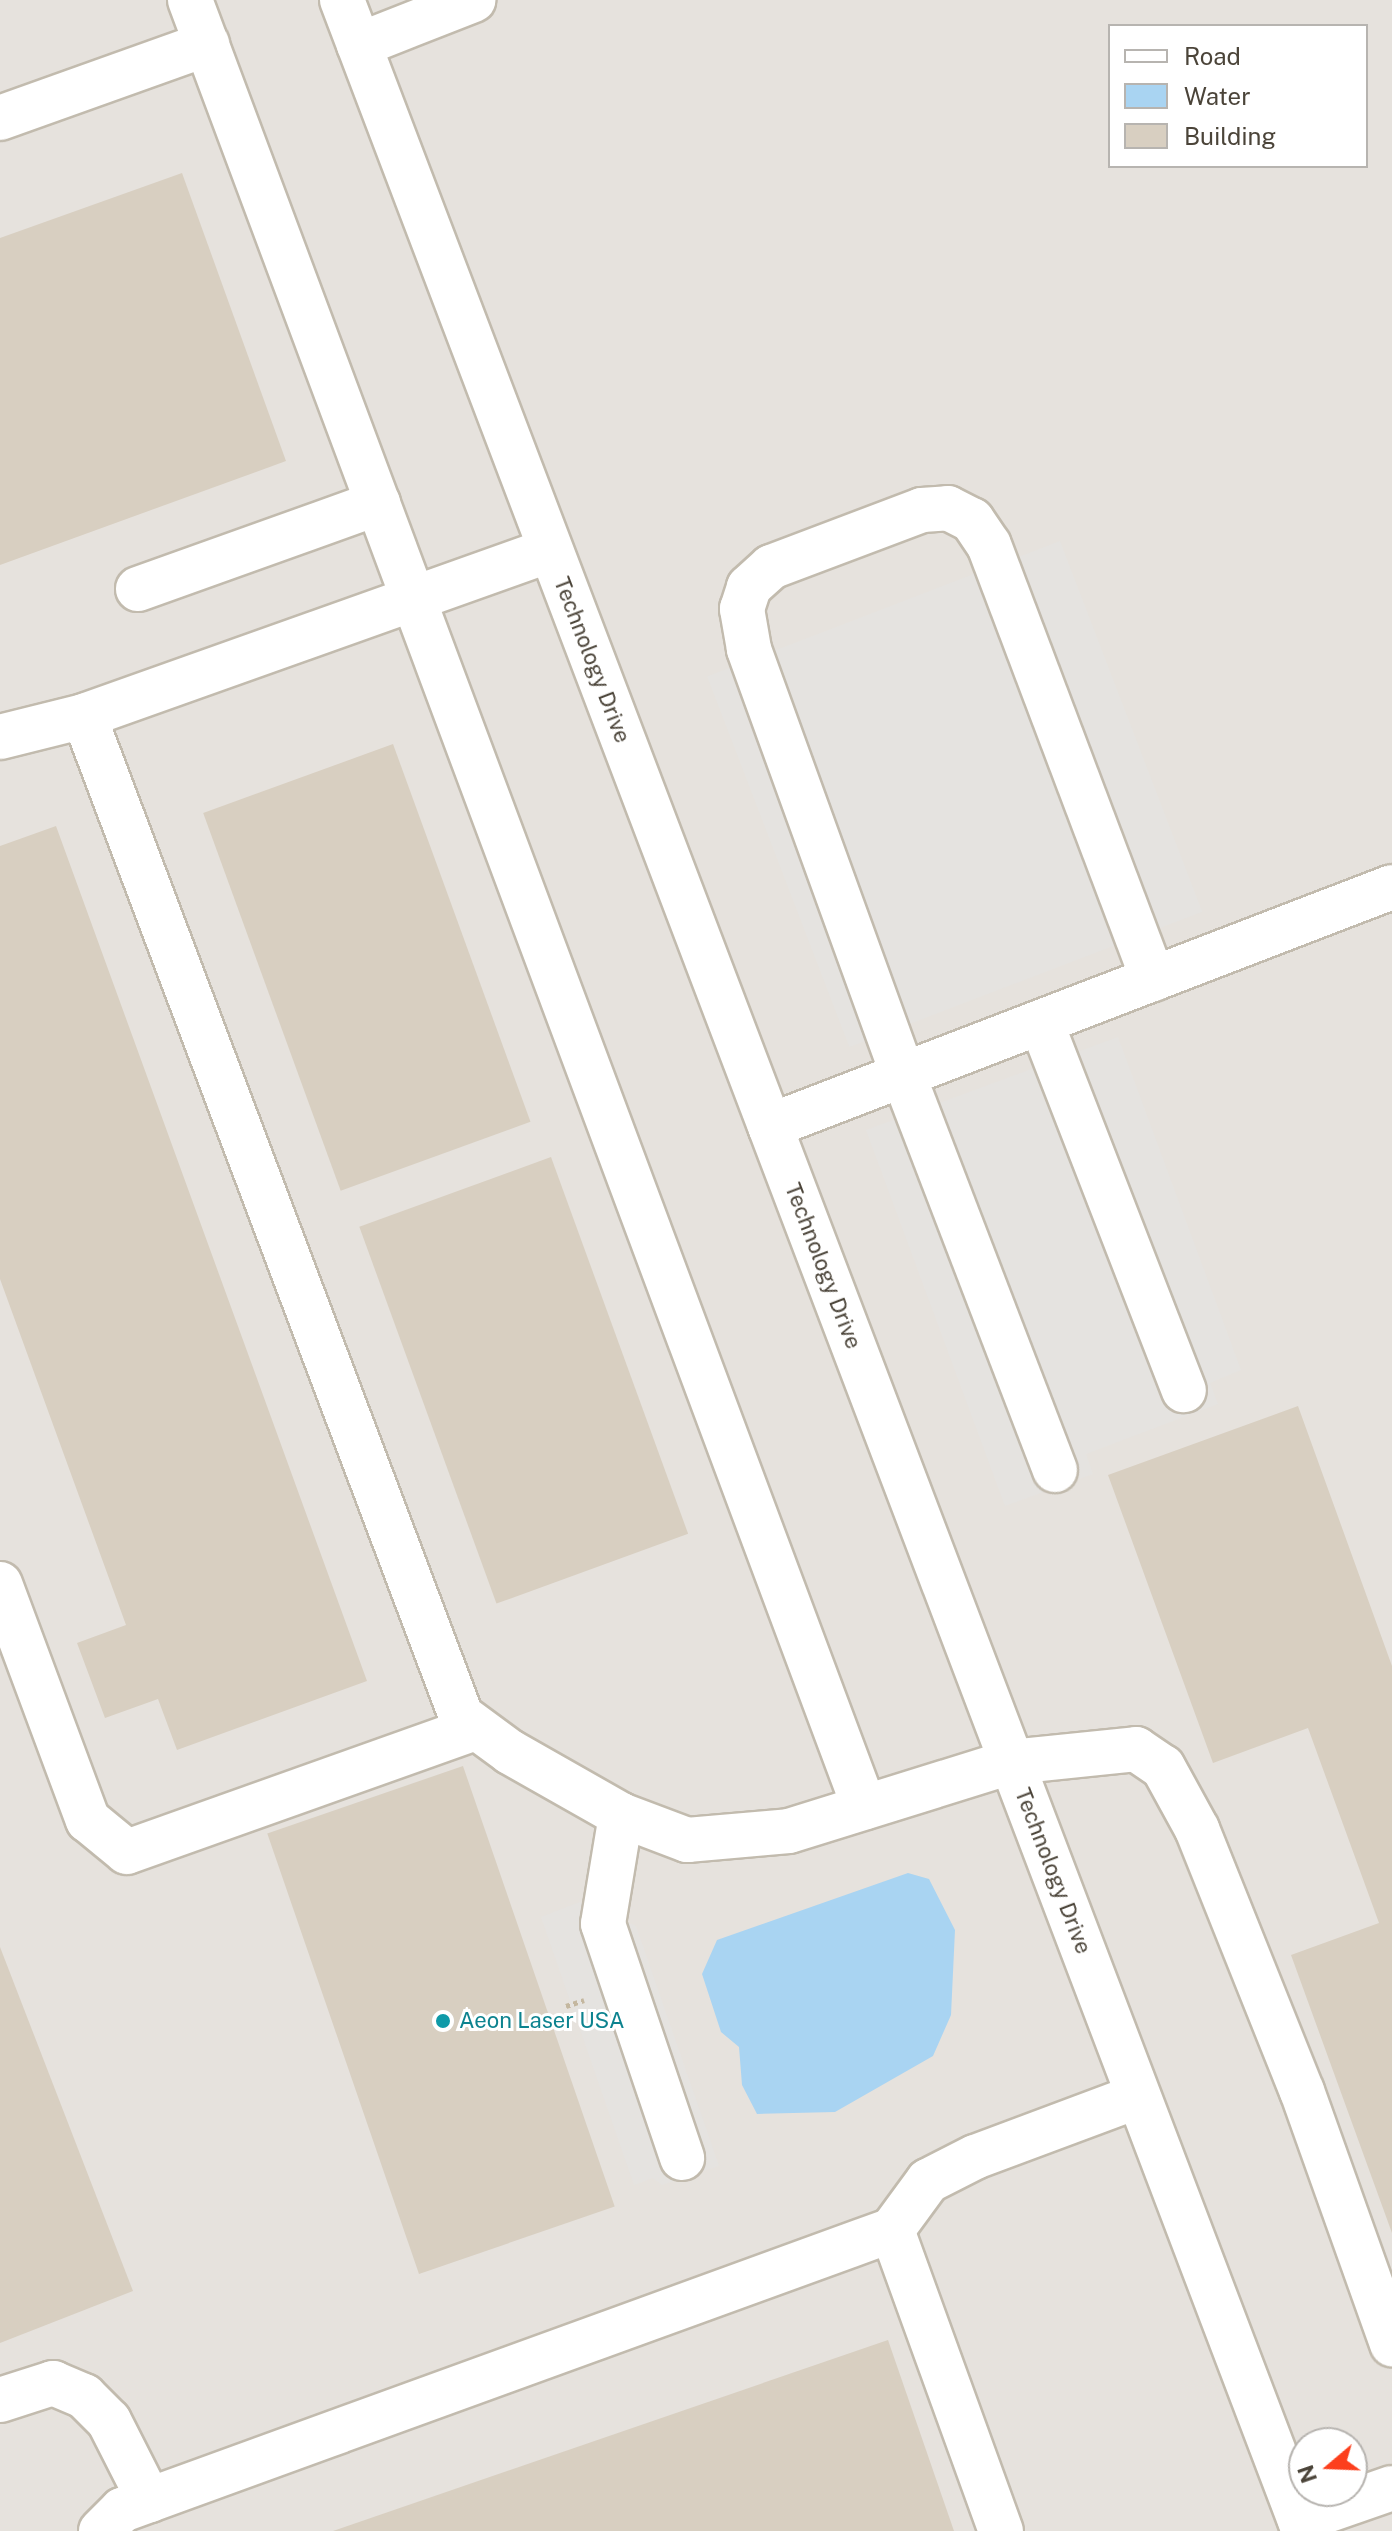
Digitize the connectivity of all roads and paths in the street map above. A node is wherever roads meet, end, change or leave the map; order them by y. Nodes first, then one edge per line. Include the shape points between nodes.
1 (190, 0) edge
2 (342, 0) edge
3 (473, 0) edge
4 (207, 44) junction
5 (359, 45) junction
6 (0, 118) edge
7 (378, 503) junction
8 (550, 550) junction
9 (138, 589) dead end
10 (414, 599) junction
11 (84, 716) junction
12 (0, 737) edge
13 (1392, 887) edge
14 (1153, 979) junction
15 (1041, 1022) junction
16 (903, 1075) junction
17 (770, 1126) junction
18 (1184, 1390) dead end
19 (1055, 1470) dead end
20 (0, 1584) edge
21 (476, 1728) junction
22 (1011, 1762) junction
23 (864, 1807) junction
24 (621, 1815) junction
25 (1138, 2096) junction
26 (682, 2158) dead end
27 (892, 2230) junction
28 (1392, 2344) edge
29 (0, 2400) edge
30 (1392, 2488) edge
31 (149, 2500) junction
32 (1302, 2526) edge
33 (101, 2531) edge
34 (1001, 2531) edge

1 - 4 street
2 - 5 street, Technology Drive
3 - 5 street
4 - 6 street
4 - 7 street
5 - 8 street, Technology Drive
7 - 9 street
7 - 10 street
8 - 10 street
8 - 17 street, Technology Drive
10 - 11 street
10 - 23 street
11 - 12 street
11 - 21 street via 461,1716
13 - 14 street
14 - 15 street
14 - 16 street via 989,545 972,520 948,508 922,510 771,567 749,587 742,609 749,649
15 - 16 street
15 - 18 street
16 - 17 street
16 - 19 street
17 - 22 street, Technology Drive
20 - 21 street via 88,1820 127,1852
21 - 24 street
22 - 23 street
22 - 25 street, Technology Drive
22 - 28 street via 1136,1749 1163,1767 1197,1829 1302,2091
23 - 24 street via 789,1831 687,1840
24 - 26 street via 603,1924
25 - 27 street via 975,2157 928,2181
25 - 32 street, Technology Drive
27 - 31 street
27 - 34 street
29 - 31 street via 53,2383 84,2396 109,2421
30 - 32 street
31 - 33 street via 122,2510

